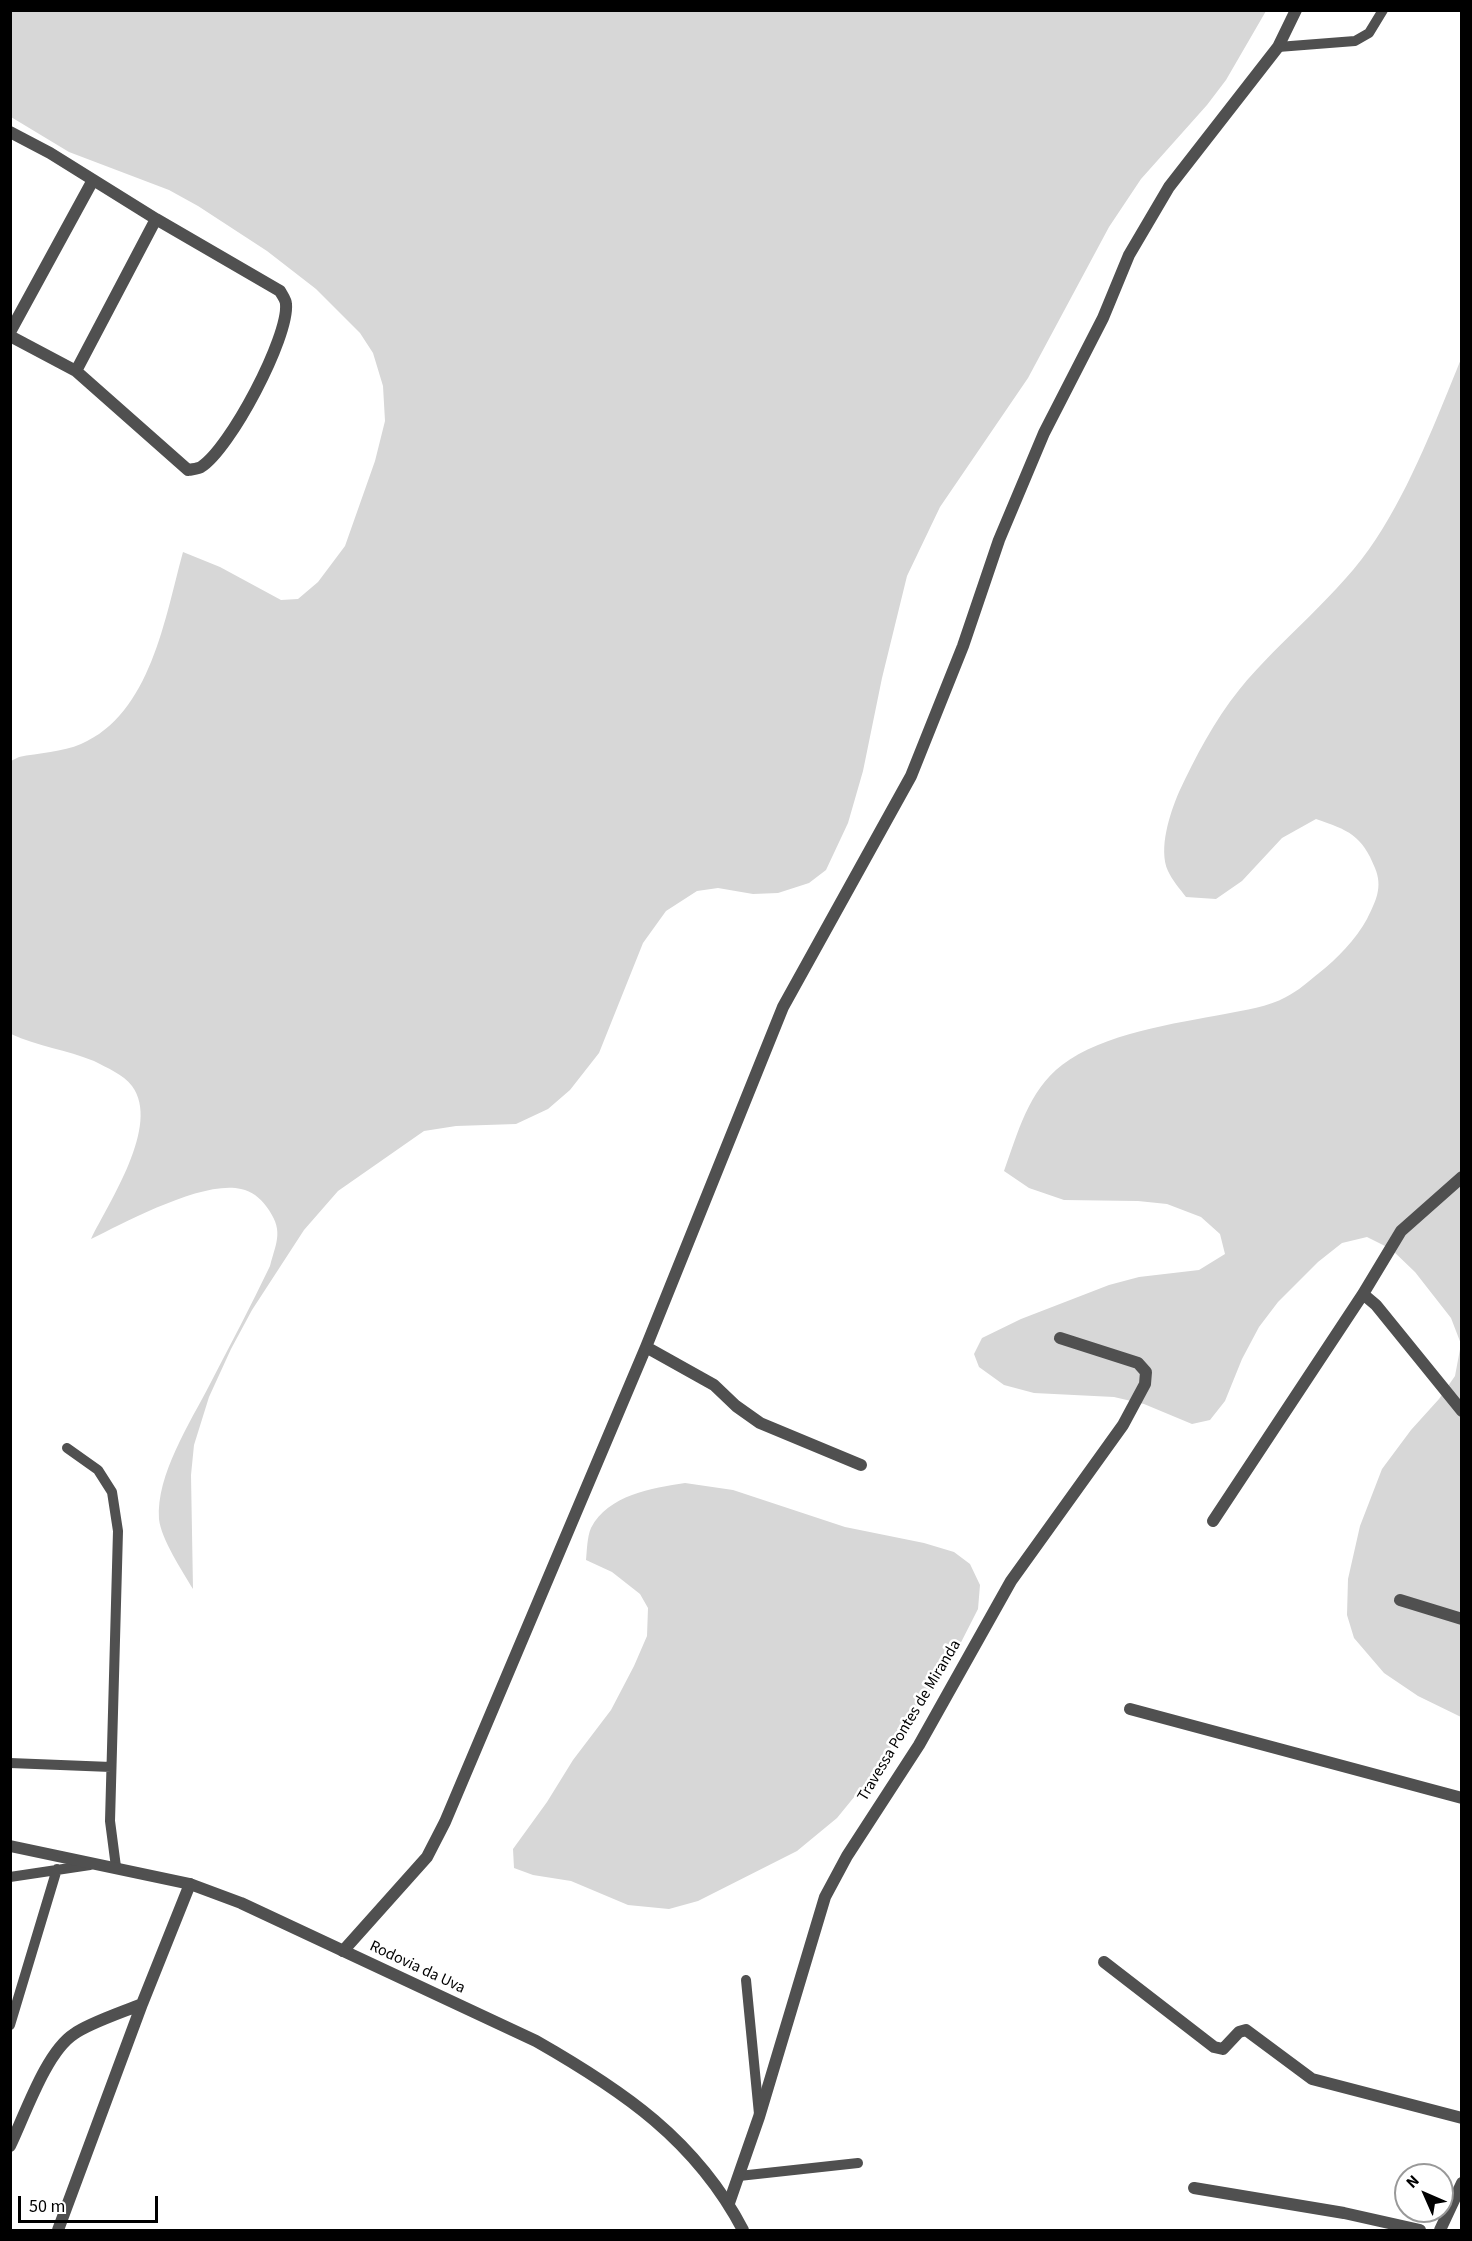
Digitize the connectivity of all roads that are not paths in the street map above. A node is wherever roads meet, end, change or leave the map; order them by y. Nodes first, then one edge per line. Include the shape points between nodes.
1 (1296, 10) edge
2 (1383, 10) edge
3 (1278, 47) junction
4 (10, 132) edge
5 (93, 180) junction
6 (156, 219) junction
7 (10, 334) edge
8 (76, 371) junction
9 (1461, 1177) edge
10 (1363, 1294) junction
11 (1060, 1338) dead end
12 (646, 1347) junction
13 (1461, 1411) edge
14 (67, 1448) dead end
15 (861, 1465) dead end
16 (1213, 1521) dead end
17 (1400, 1600) dead end
18 (1461, 1619) edge
19 (1130, 1709) dead end
20 (10, 1763) edge
21 (111, 1767) junction
22 (1461, 1798) edge
23 (10, 1846) edge
24 (100, 1864) junction
25 (116, 1867) junction
26 (57, 1869) junction
27 (10, 1877) edge
28 (190, 1884) junction
29 (343, 1951) junction
30 (1104, 1962) dead end
31 (746, 1980) dead end
32 (142, 2004) junction
33 (10, 2025) edge
34 (759, 2117) junction
35 (1461, 2118) edge
36 (10, 2146) edge
37 (858, 2163) dead end
38 (739, 2176) junction
39 (1461, 2183) edge
40 (1194, 2188) dead end
41 (729, 2204) junction
42 (58, 2230) edge
43 (743, 2230) edge
44 (1420, 2230) edge
45 (1440, 2230) edge

1 - 3 street
2 - 3 lane via 1369,33 1355,41
3 - 12 street via 1169,187 1129,255 1103,318 1044,433 999,540 963,646 911,776 783,1007
4 - 5 street
5 - 6 street
5 - 7 street
6 - 8 street
6 - 8 street via 280,291 286,303 282,329 261,383 225,442 201,468 188,470
7 - 8 street
9 - 10 street via 1401,1231
10 - 13 street
10 - 16 street
11 - 34 street, Travessa Pontes de Miranda via 1138,1363 1146,1372 1145,1384 1123,1425 1011,1581 919,1745 825,1897
12 - 15 street via 714,1385 760,1423
12 - 29 street via 445,1822 427,1857
14 - 21 lane via 98,1470 112,1492 118,1531
17 - 18 street
19 - 22 street
20 - 21 lane
21 - 25 lane via 110,1821
23 - 24 street, Rodovia da Uva
24 - 25 street, Rodovia da Uva
24 - 26 lane
25 - 28 street, Rodovia da Uva
26 - 27 lane
26 - 33 lane
28 - 29 street, Rodovia da Uva via 241,1903
28 - 32 street
29 - 41 street, Rodovia da Uva via 536,2041 611,2086 642,2108 693,2156
30 - 35 street via 1214,2047 1223,2049 1246,2030 1312,2079
31 - 34 lane
32 - 36 street via 74,2033 60,2046
32 - 42 street
34 - 38 street, Travessa Pontes de Miranda
37 - 38 lane
38 - 41 street, Travessa Pontes de Miranda
39 - 45 street
40 - 44 street
41 - 43 street, Rodovia da Uva

